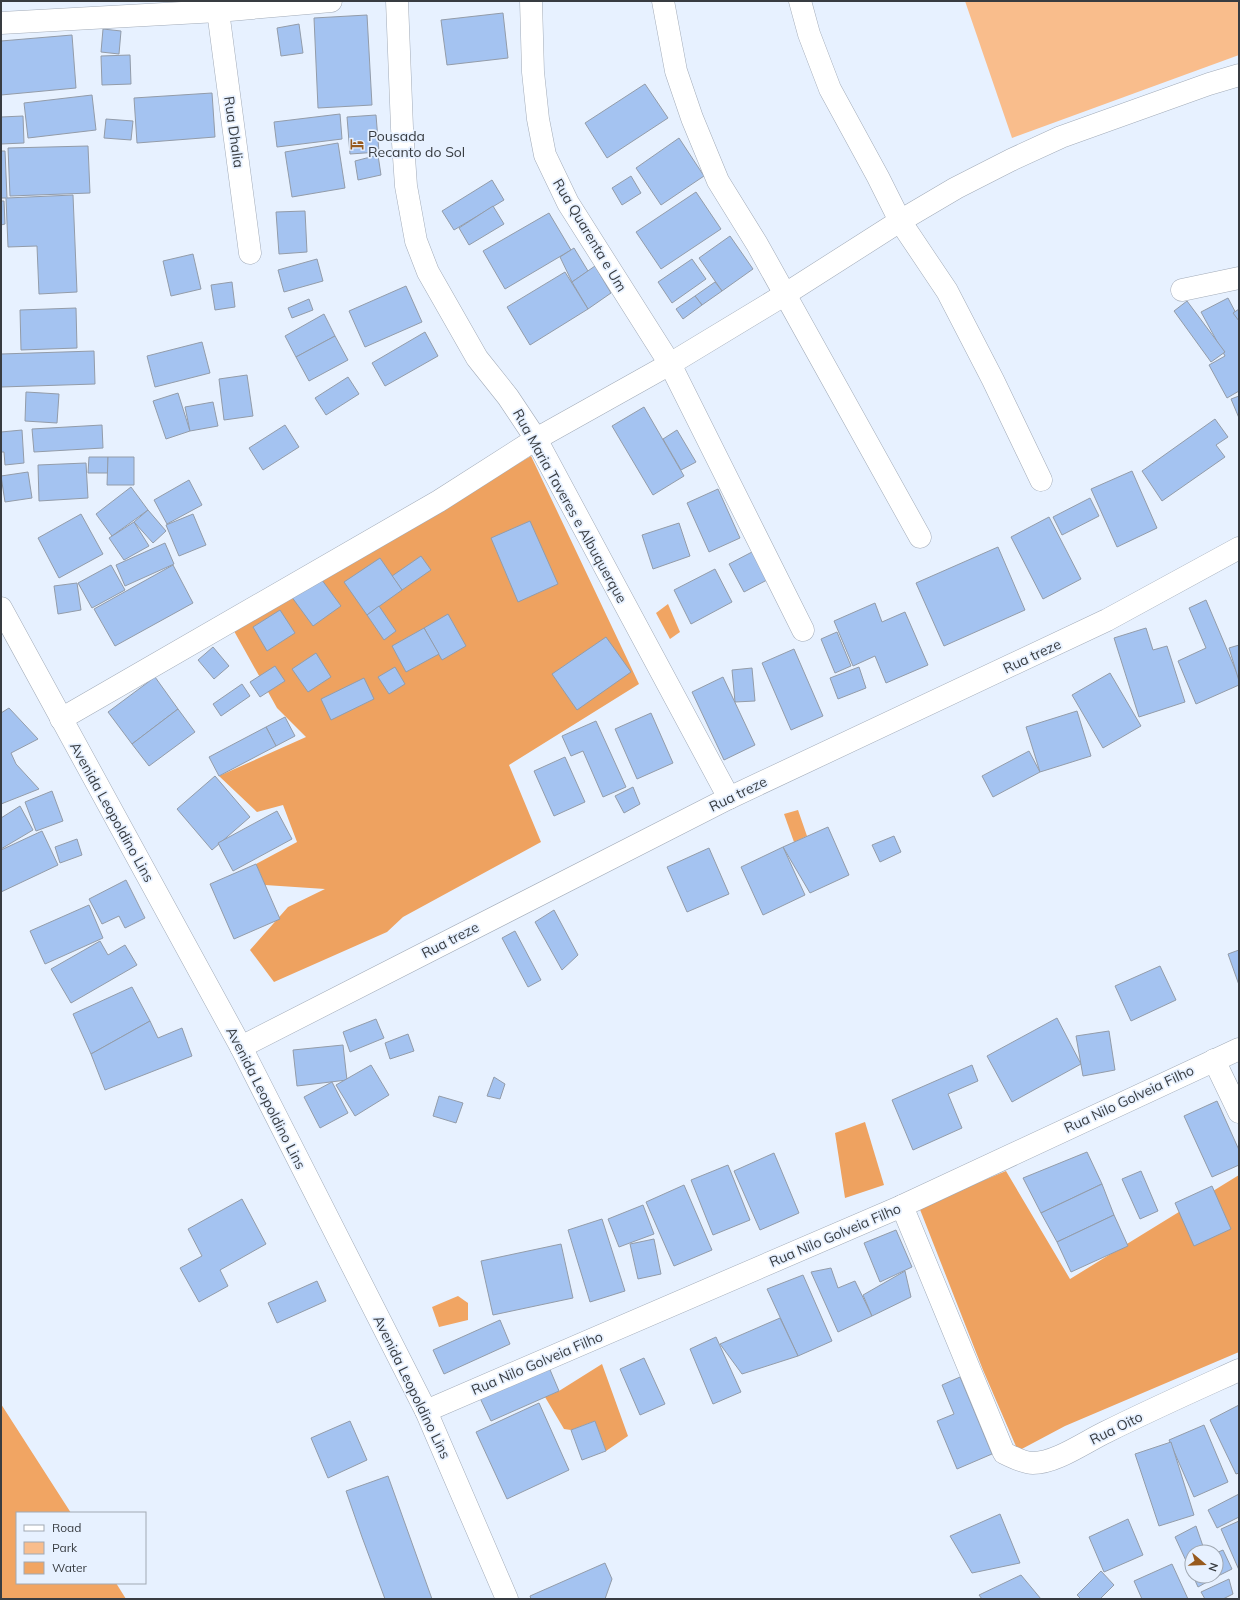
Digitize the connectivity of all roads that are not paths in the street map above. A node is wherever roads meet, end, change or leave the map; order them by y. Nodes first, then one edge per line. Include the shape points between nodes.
1 (331, 1) edge
2 (397, 1) edge
3 (531, 1) edge
4 (663, 1) edge
5 (800, 1) edge
6 (218, 11) junction
7 (1, 24) edge
8 (1239, 75) edge
9 (900, 221) junction
10 (250, 253) dead end
11 (1239, 278) edge
12 (1182, 290) dead end
13 (784, 296) junction
14 (670, 364) junction
15 (536, 439) junction
16 (1041, 480) dead end
17 (920, 537) dead end
18 (1239, 548) edge
19 (1, 608) edge
20 (803, 630) dead end
21 (61, 719) junction
22 (729, 798) junction
23 (241, 1047) junction
24 (1239, 1049) edge
25 (1214, 1060) junction
26 (1239, 1112) edge
27 (902, 1206) junction
28 (1239, 1370) edge
29 (426, 1411) junction
30 (507, 1599) edge

1 - 6 street
2 - 15 street, Rua Maria Taveres e Albuquerque via 406,186 416,241 428,272 477,358 508,397
3 - 14 street, Rua Quarenta e Um via 533,72 545,155 568,203
4 - 13 street via 676,71 692,118 718,181 757,244
5 - 9 street via 809,34 830,89
6 - 7 street
6 - 10 street, Rua Dhalia
8 - 9 street via 1061,137 963,185
9 - 13 street
9 - 16 street via 947,291 994,380
11 - 12 street
13 - 14 street
13 - 17 street
14 - 15 street
14 - 20 street, Rua Quarenta e Um
15 - 21 street via 439,501
15 - 22 street, Rua Maria Taveres e Albuquerque
18 - 22 street, Rua treze via 1107,620
19 - 21 street, Avenida Leopoldino Lins
21 - 23 street, Avenida Leopoldino Lins
22 - 23 street, Rua treze
23 - 29 street, Avenida Leopoldino Lins
24 - 25 street, Rua Nilo Golveia Filho
25 - 26 street
25 - 27 street, Rua Nilo Golveia Filho
27 - 28 street, Rua Oito via 1004,1453 1032,1464 1062,1455
27 - 29 street, Rua Nilo Golveia Filho
29 - 30 street, Avenida Leopoldino Lins

